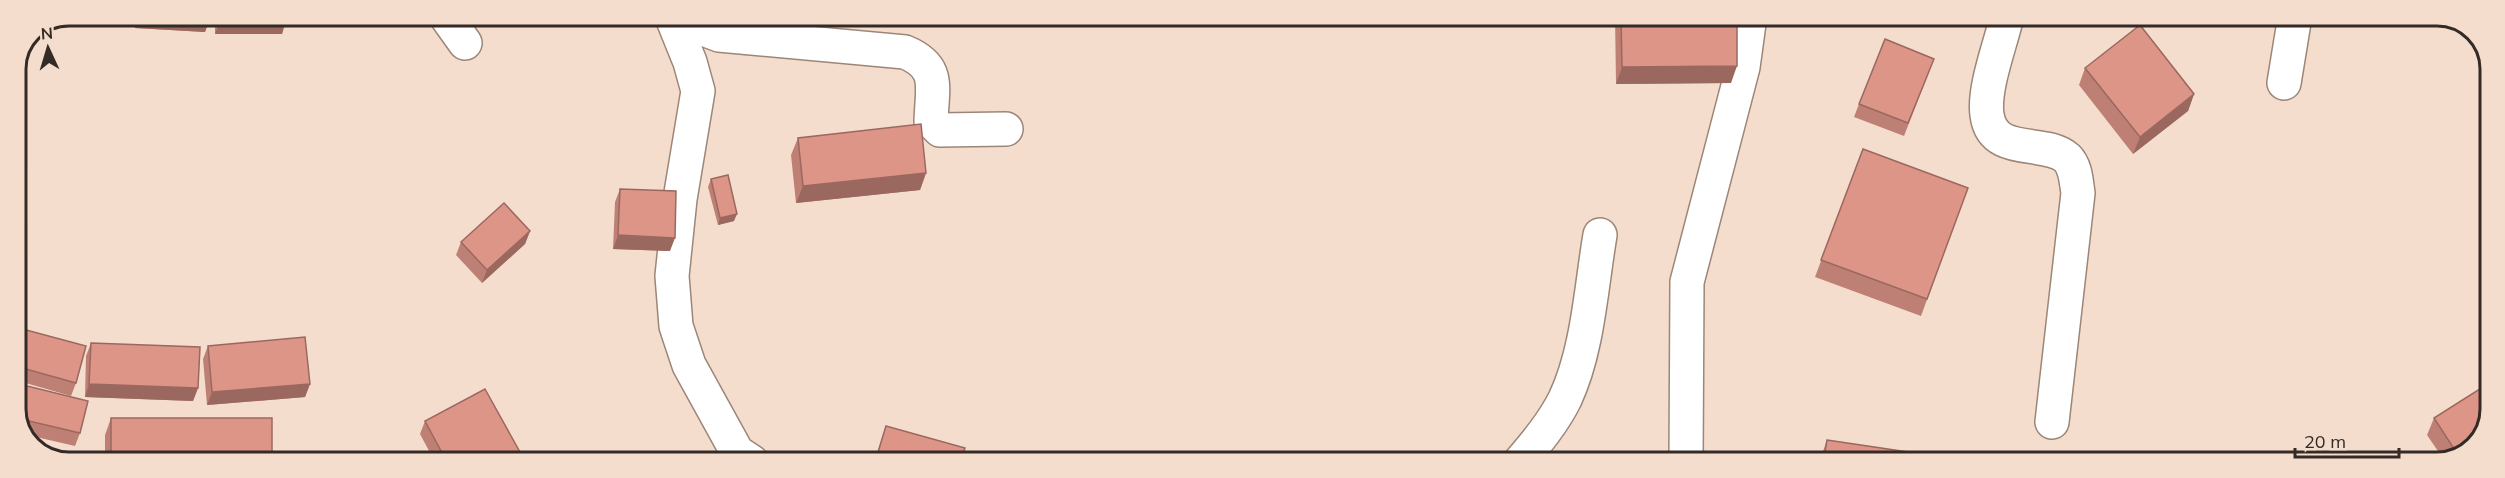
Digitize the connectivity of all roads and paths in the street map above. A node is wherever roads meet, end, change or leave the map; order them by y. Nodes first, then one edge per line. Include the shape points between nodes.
1 (453, 26) edge
2 (675, 26) edge
3 (696, 26) edge
4 (1748, 26) edge
5 (2004, 26) edge
6 (2293, 26) edge
7 (465, 44) dead end
8 (2284, 83) dead end
9 (1006, 129) dead end
10 (1600, 235) dead end
11 (2052, 422) dead end
12 (737, 452) edge
13 (1528, 453) edge
14 (1686, 453) edge

1 - 7 street
2 - 12 street via 699,91 673,265 676,326 689,365
3 - 9 street via 719,35 905,52 928,66 933,79 931,121 940,130
4 - 14 street via 1740,78 1687,282
5 - 11 street via 1988,92 1987,116 1994,132 2014,145 2066,158 2075,172 2078,192
6 - 8 street
10 - 13 street via 1580,352 1565,398

